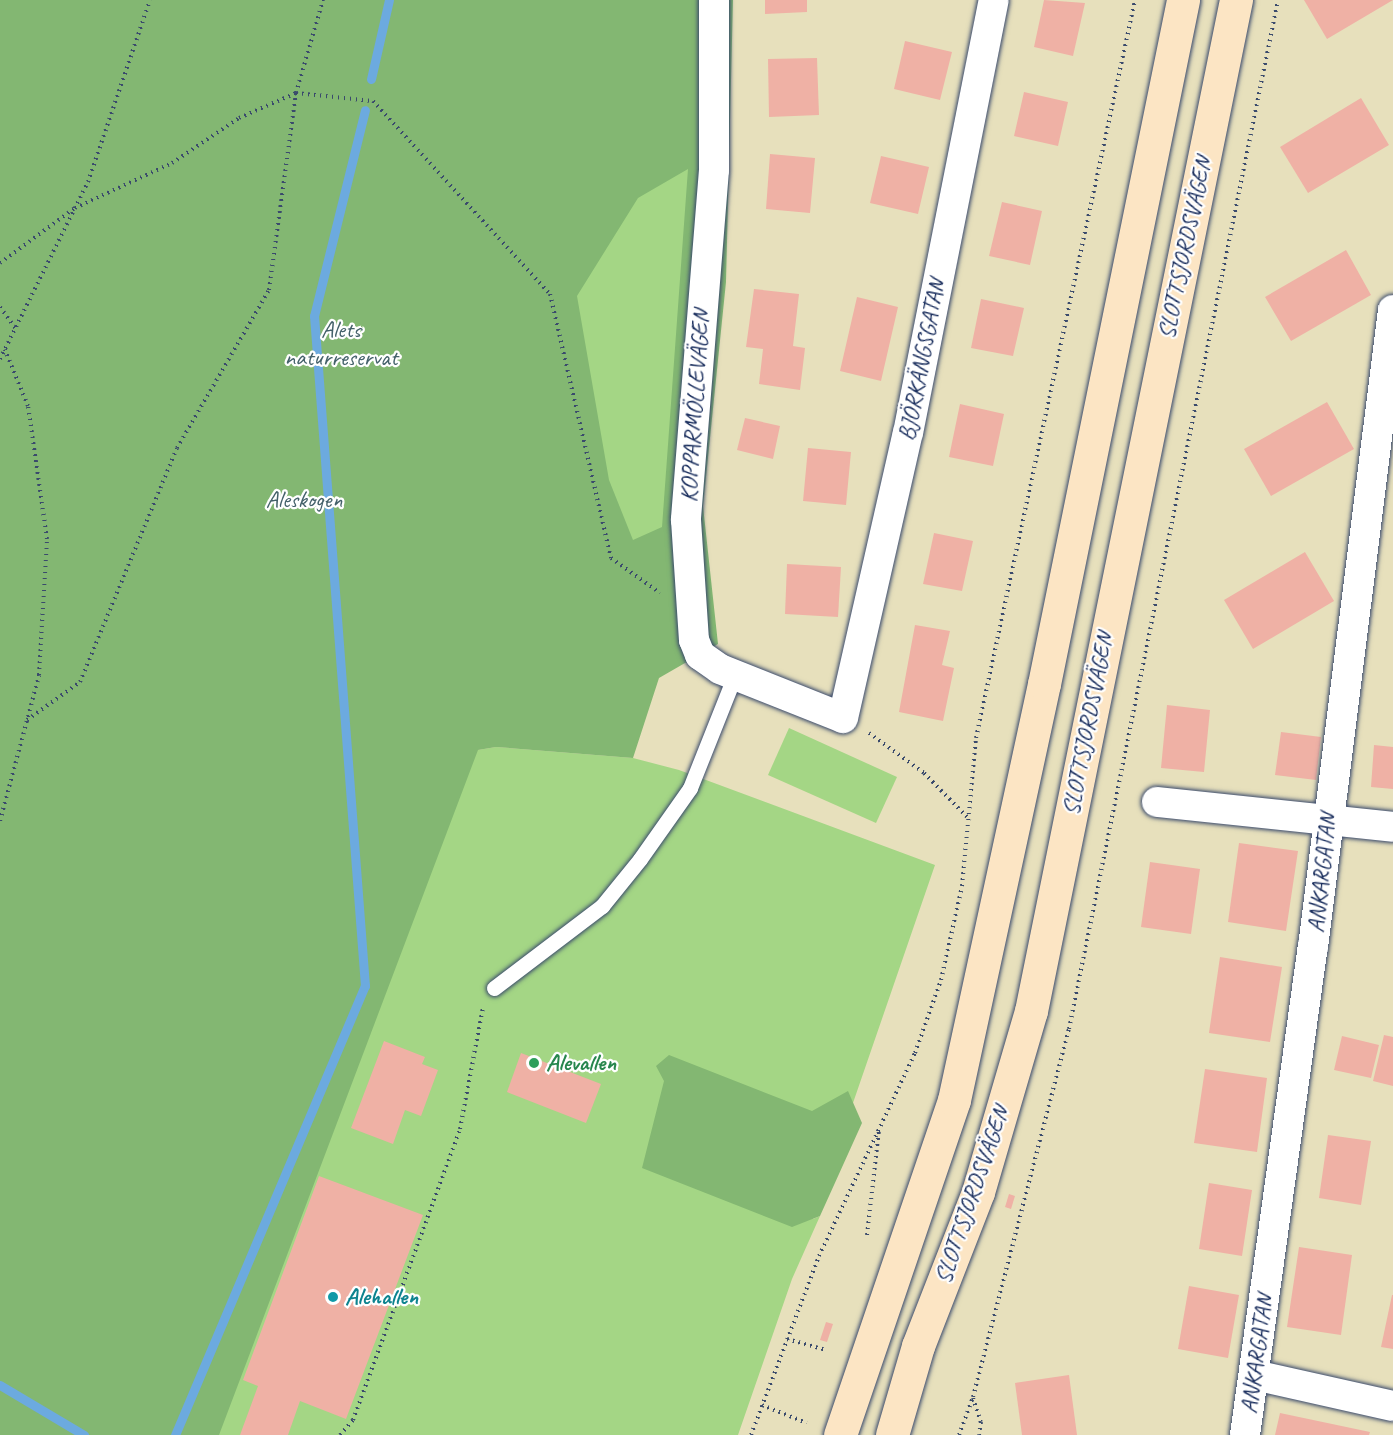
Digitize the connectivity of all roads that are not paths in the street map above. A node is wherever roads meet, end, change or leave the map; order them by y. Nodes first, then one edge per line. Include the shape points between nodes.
1 (714, 0) edge
2 (994, 0) edge
3 (1183, 0) edge
4 (1236, 0) edge
5 (1393, 310) edge
6 (735, 675) junction
7 (843, 718) joint
8 (1156, 802) dead end
9 (1327, 821) junction
10 (1393, 827) edge
11 (494, 988) road end
12 (1254, 1375) junction
13 (1393, 1406) edge
14 (840, 1435) edge
15 (892, 1435) edge
16 (1245, 1435) edge

1 - 6 street, KOPPARMÖLLEVÄGEN via 714,170 686,520 690,615 700,655
2 - 7 street, BJÖRKÄNGSGATAN via 908,433
3 - 14 main road, SLOTTSJORDSVÄGEN via 1044,684 954,1100
4 - 15 main road, SLOTTSJORDSVÄGEN via 1031,1011 978,1192 918,1347
5 - 9 street, ANKARGATAN
6 - 7 street, KOPPARMÖLLEVÄGEN
6 - 11 lane via 690,788 640,859 602,906
8 - 9 street
9 - 10 street
9 - 12 street, ANKARGATAN
12 - 13 street
12 - 16 street, ANKARGATAN

